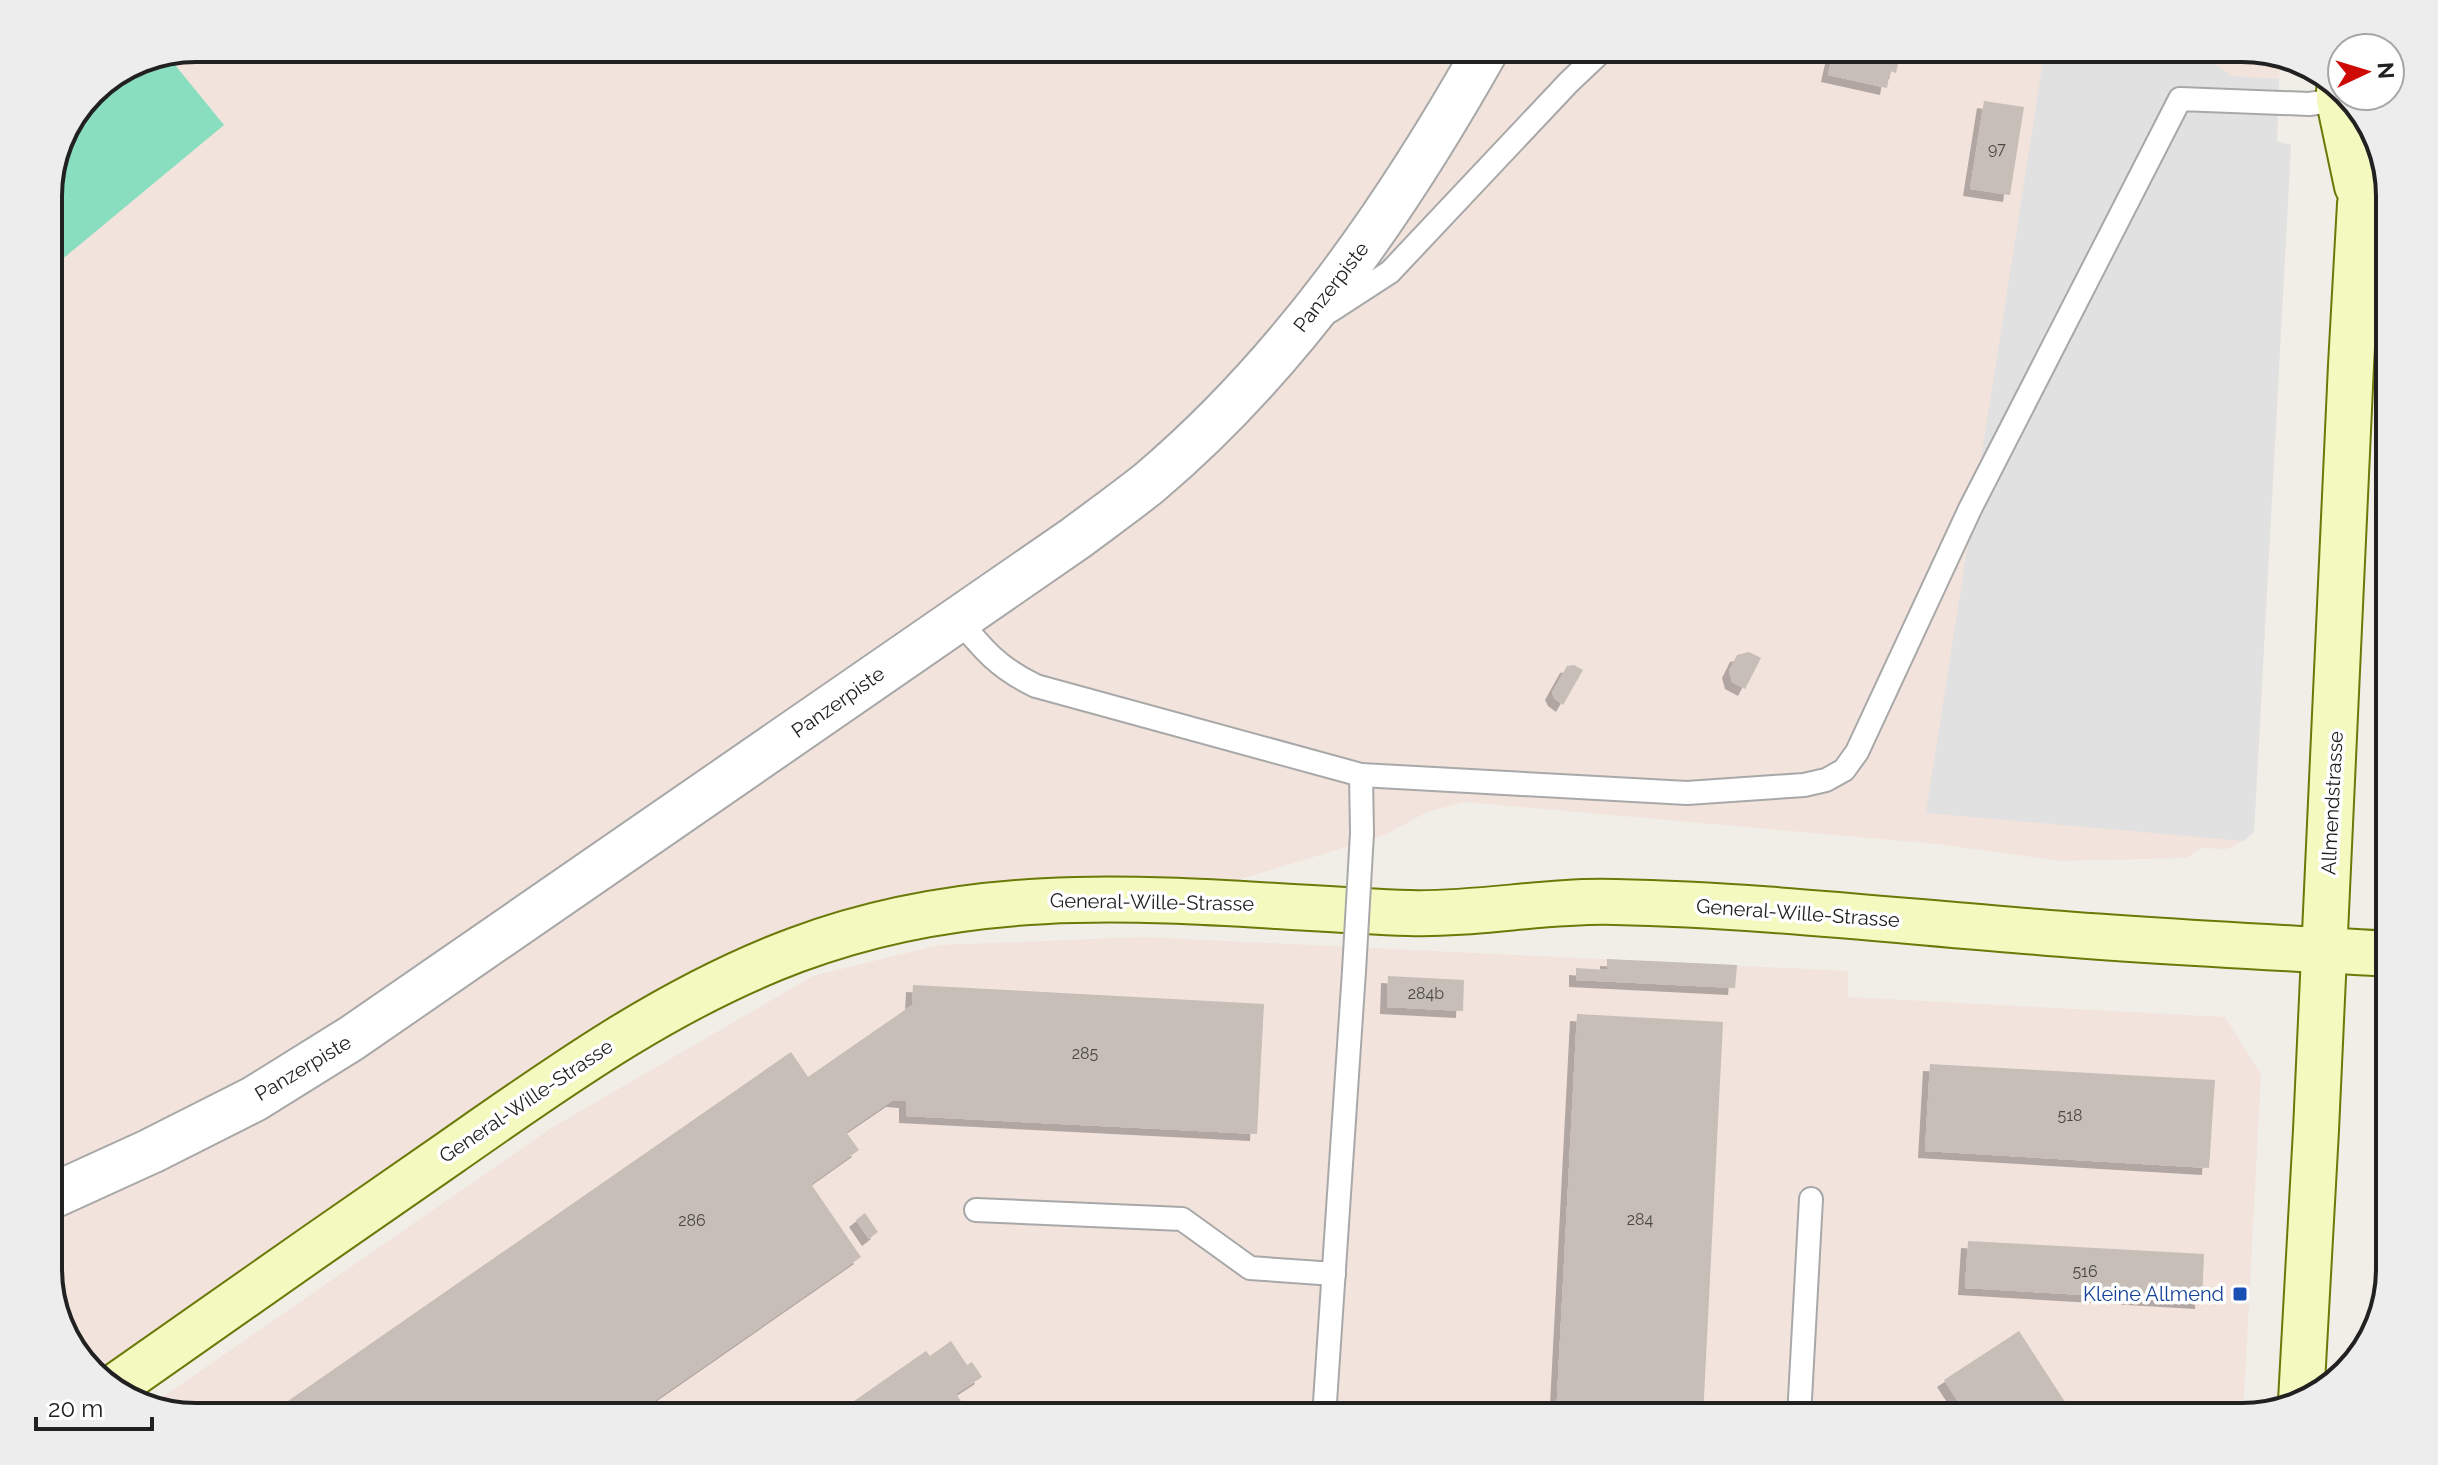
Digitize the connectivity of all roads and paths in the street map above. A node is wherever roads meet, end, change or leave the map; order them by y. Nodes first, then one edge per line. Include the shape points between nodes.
1 (1479, 62) edge
2 (1590, 62) edge
3 (2326, 100) edge
4 (2345, 112) edge
5 (2370, 157) edge
6 (2360, 204) junction
7 (1296, 334) junction
8 (957, 618) junction
9 (1361, 775) junction
10 (2325, 950) junction
11 (2376, 953) edge
12 (62, 1192) edge
13 (1811, 1199) dead end
14 (976, 1210) dead end
15 (1334, 1274) junction
16 (123, 1381) edge
17 (2302, 1389) edge
18 (1325, 1403) edge
19 (1800, 1403) edge

1 - 7 street, Panzerpiste via 1370,236
2 - 7 lane via 1390,272
3 - 9 lane via 2180,99 1970,509 1887,691 1844,770 1804,785 1687,793
4 - 6 main road, Allmendstrasse
5 - 6 main road, Allmendstrasse
6 - 10 main road, Allmendstrasse
7 - 8 street, Panzerpiste via 1149,482
8 - 9 lane via 993,659 1036,686
8 - 12 street, Panzerpiste via 352,1038 254,1099
9 - 15 lane, bridge via 1362,833
10 - 11 main road, General-Wille-Strasse
10 - 16 main road, General-Wille-Strasse via 1611,901 1414,913 1176,899 1068,899 991,903 916,915 840,934 757,965 620,1037
10 - 17 main road, Allmendstrasse
13 - 19 lane
14 - 15 lane via 1182,1219 1250,1268
15 - 18 lane

